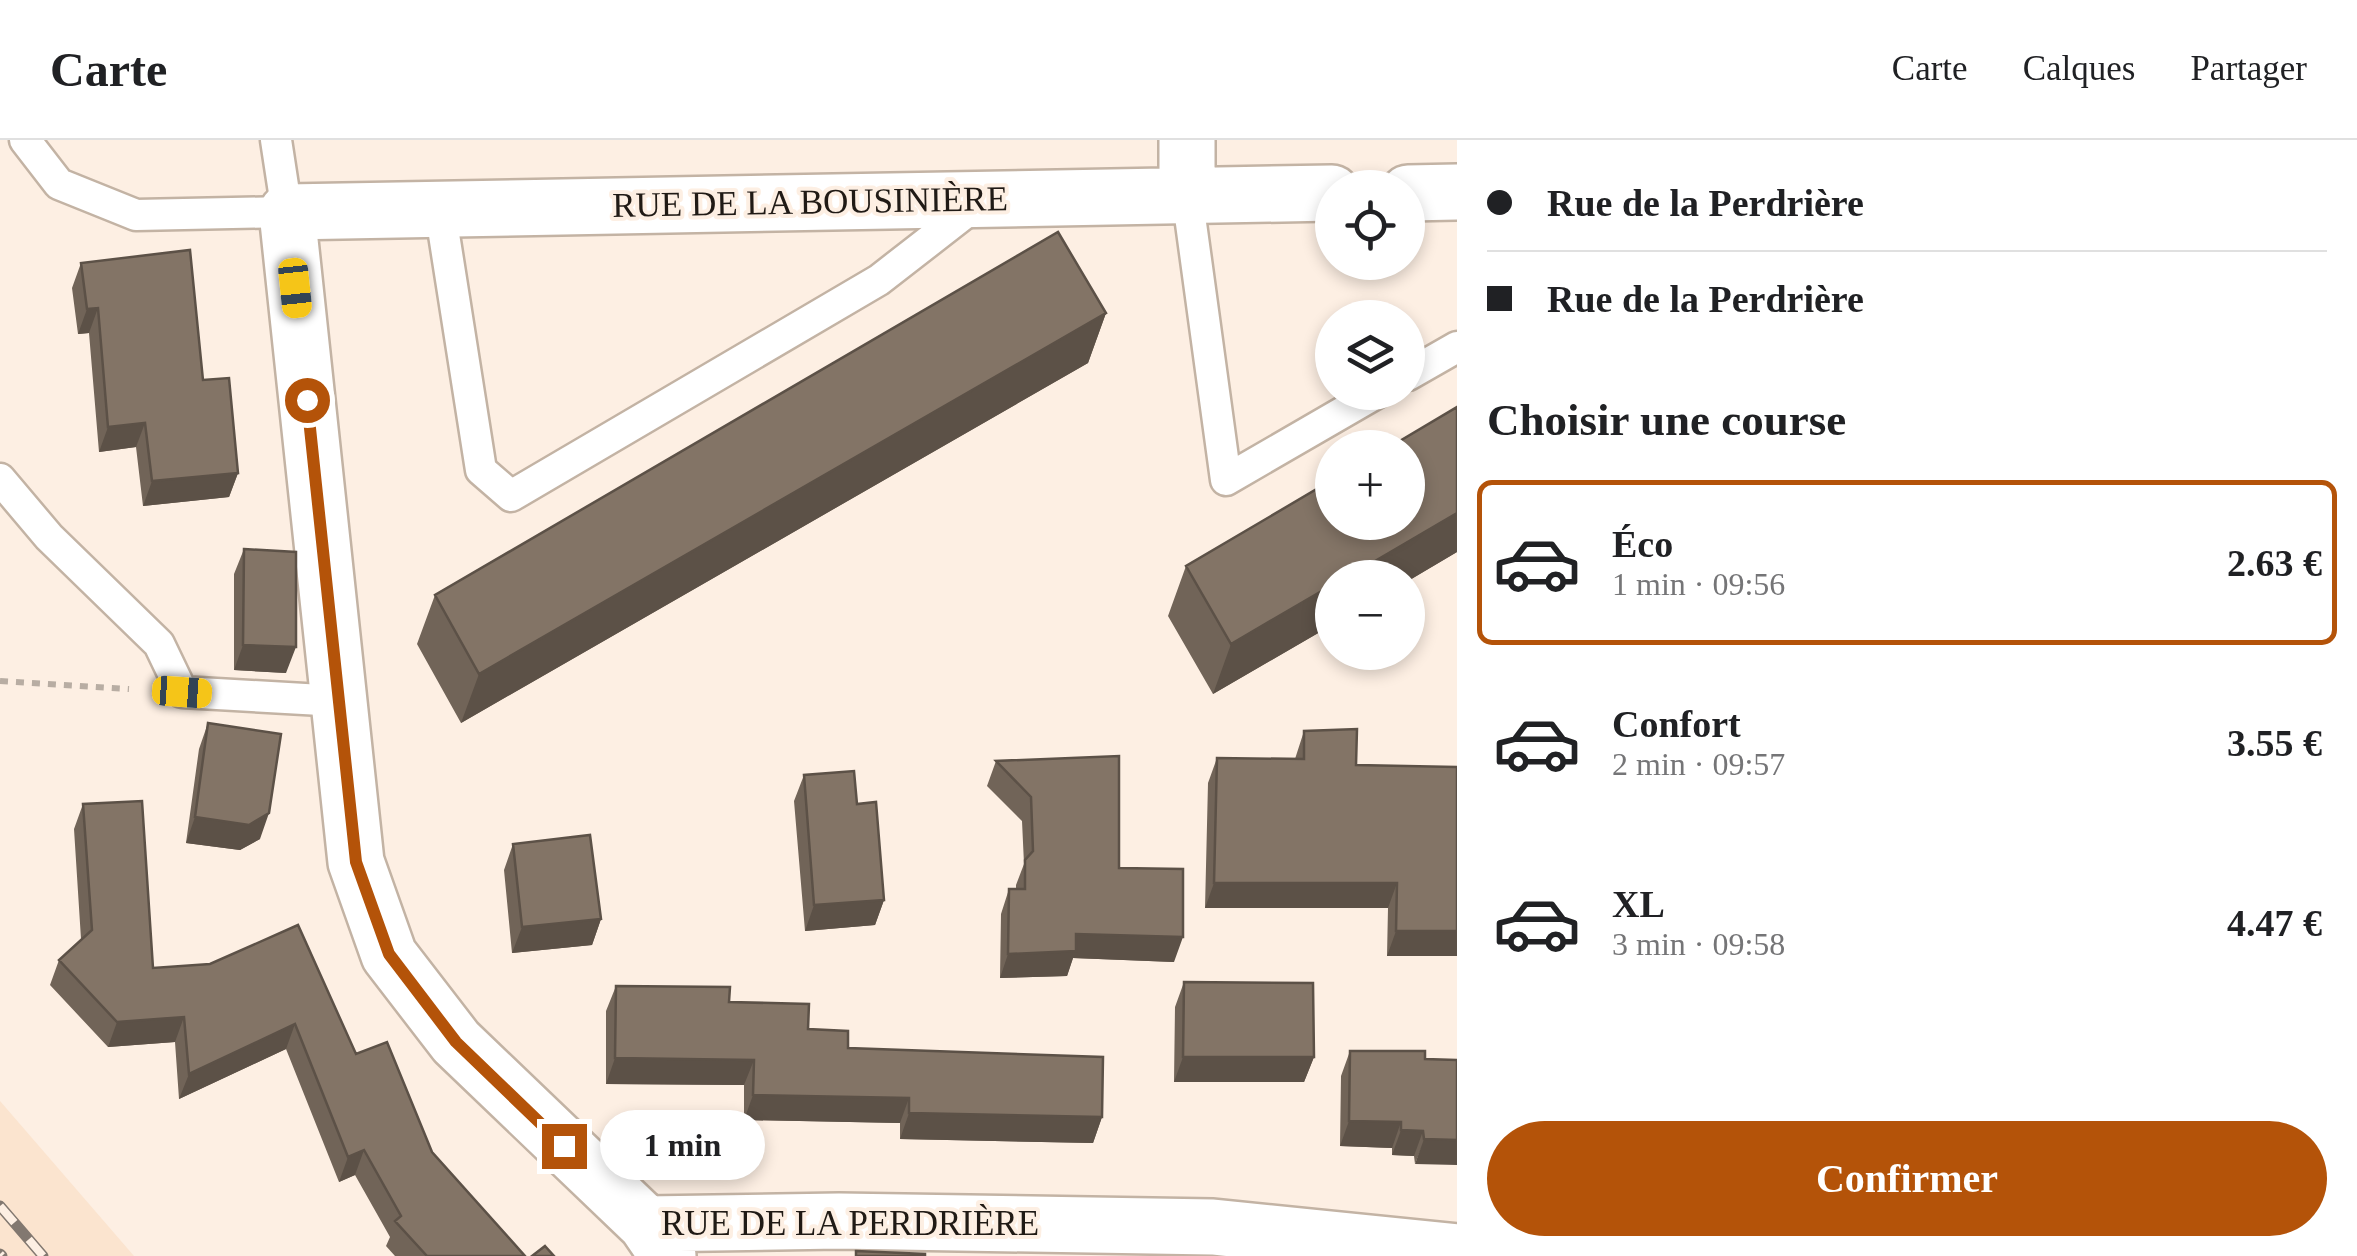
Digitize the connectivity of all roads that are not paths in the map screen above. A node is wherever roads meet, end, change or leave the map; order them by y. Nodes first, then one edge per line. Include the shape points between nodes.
1 (26, 140) edge
2 (276, 140) edge
3 (1187, 140) edge
4 (1457, 192) edge
5 (1315, 193) edge
6 (1425, 193) edge
7 (1187, 194) junction
8 (984, 198) junction
9 (440, 209) junction
10 (287, 212) junction
11 (1457, 347) edge
12 (1425, 366) edge
13 (1347, 410) edge
14 (0, 478) edge
15 (339, 702) junction
16 (657, 1240) edge
17 (1457, 1252) edge

1 - 10 lane via 59,184 136,216
2 - 10 lane
3 - 7 street
4 - 6 street
5 - 7 street, RUE DE LA BOUSINIÈRE
7 - 8 street, RUE DE LA BOUSINIÈRE
7 - 13 lane via 1226,480
8 - 9 street, RUE DE LA BOUSINIÈRE
8 - 9 lane via 879,280 511,496 481,470
9 - 10 street, RUE DE LA BOUSINIÈRE
10 - 15 street, RUE DE LA PERDRIÈRE
11 - 12 lane
14 - 15 lane via 49,537 159,644 182,692
15 - 16 street, RUE DE LA PERDRIÈRE via 356,862 389,954 456,1042
16 - 17 street, RUE DE LA PERDRIÈRE via 839,1221 1213,1228

